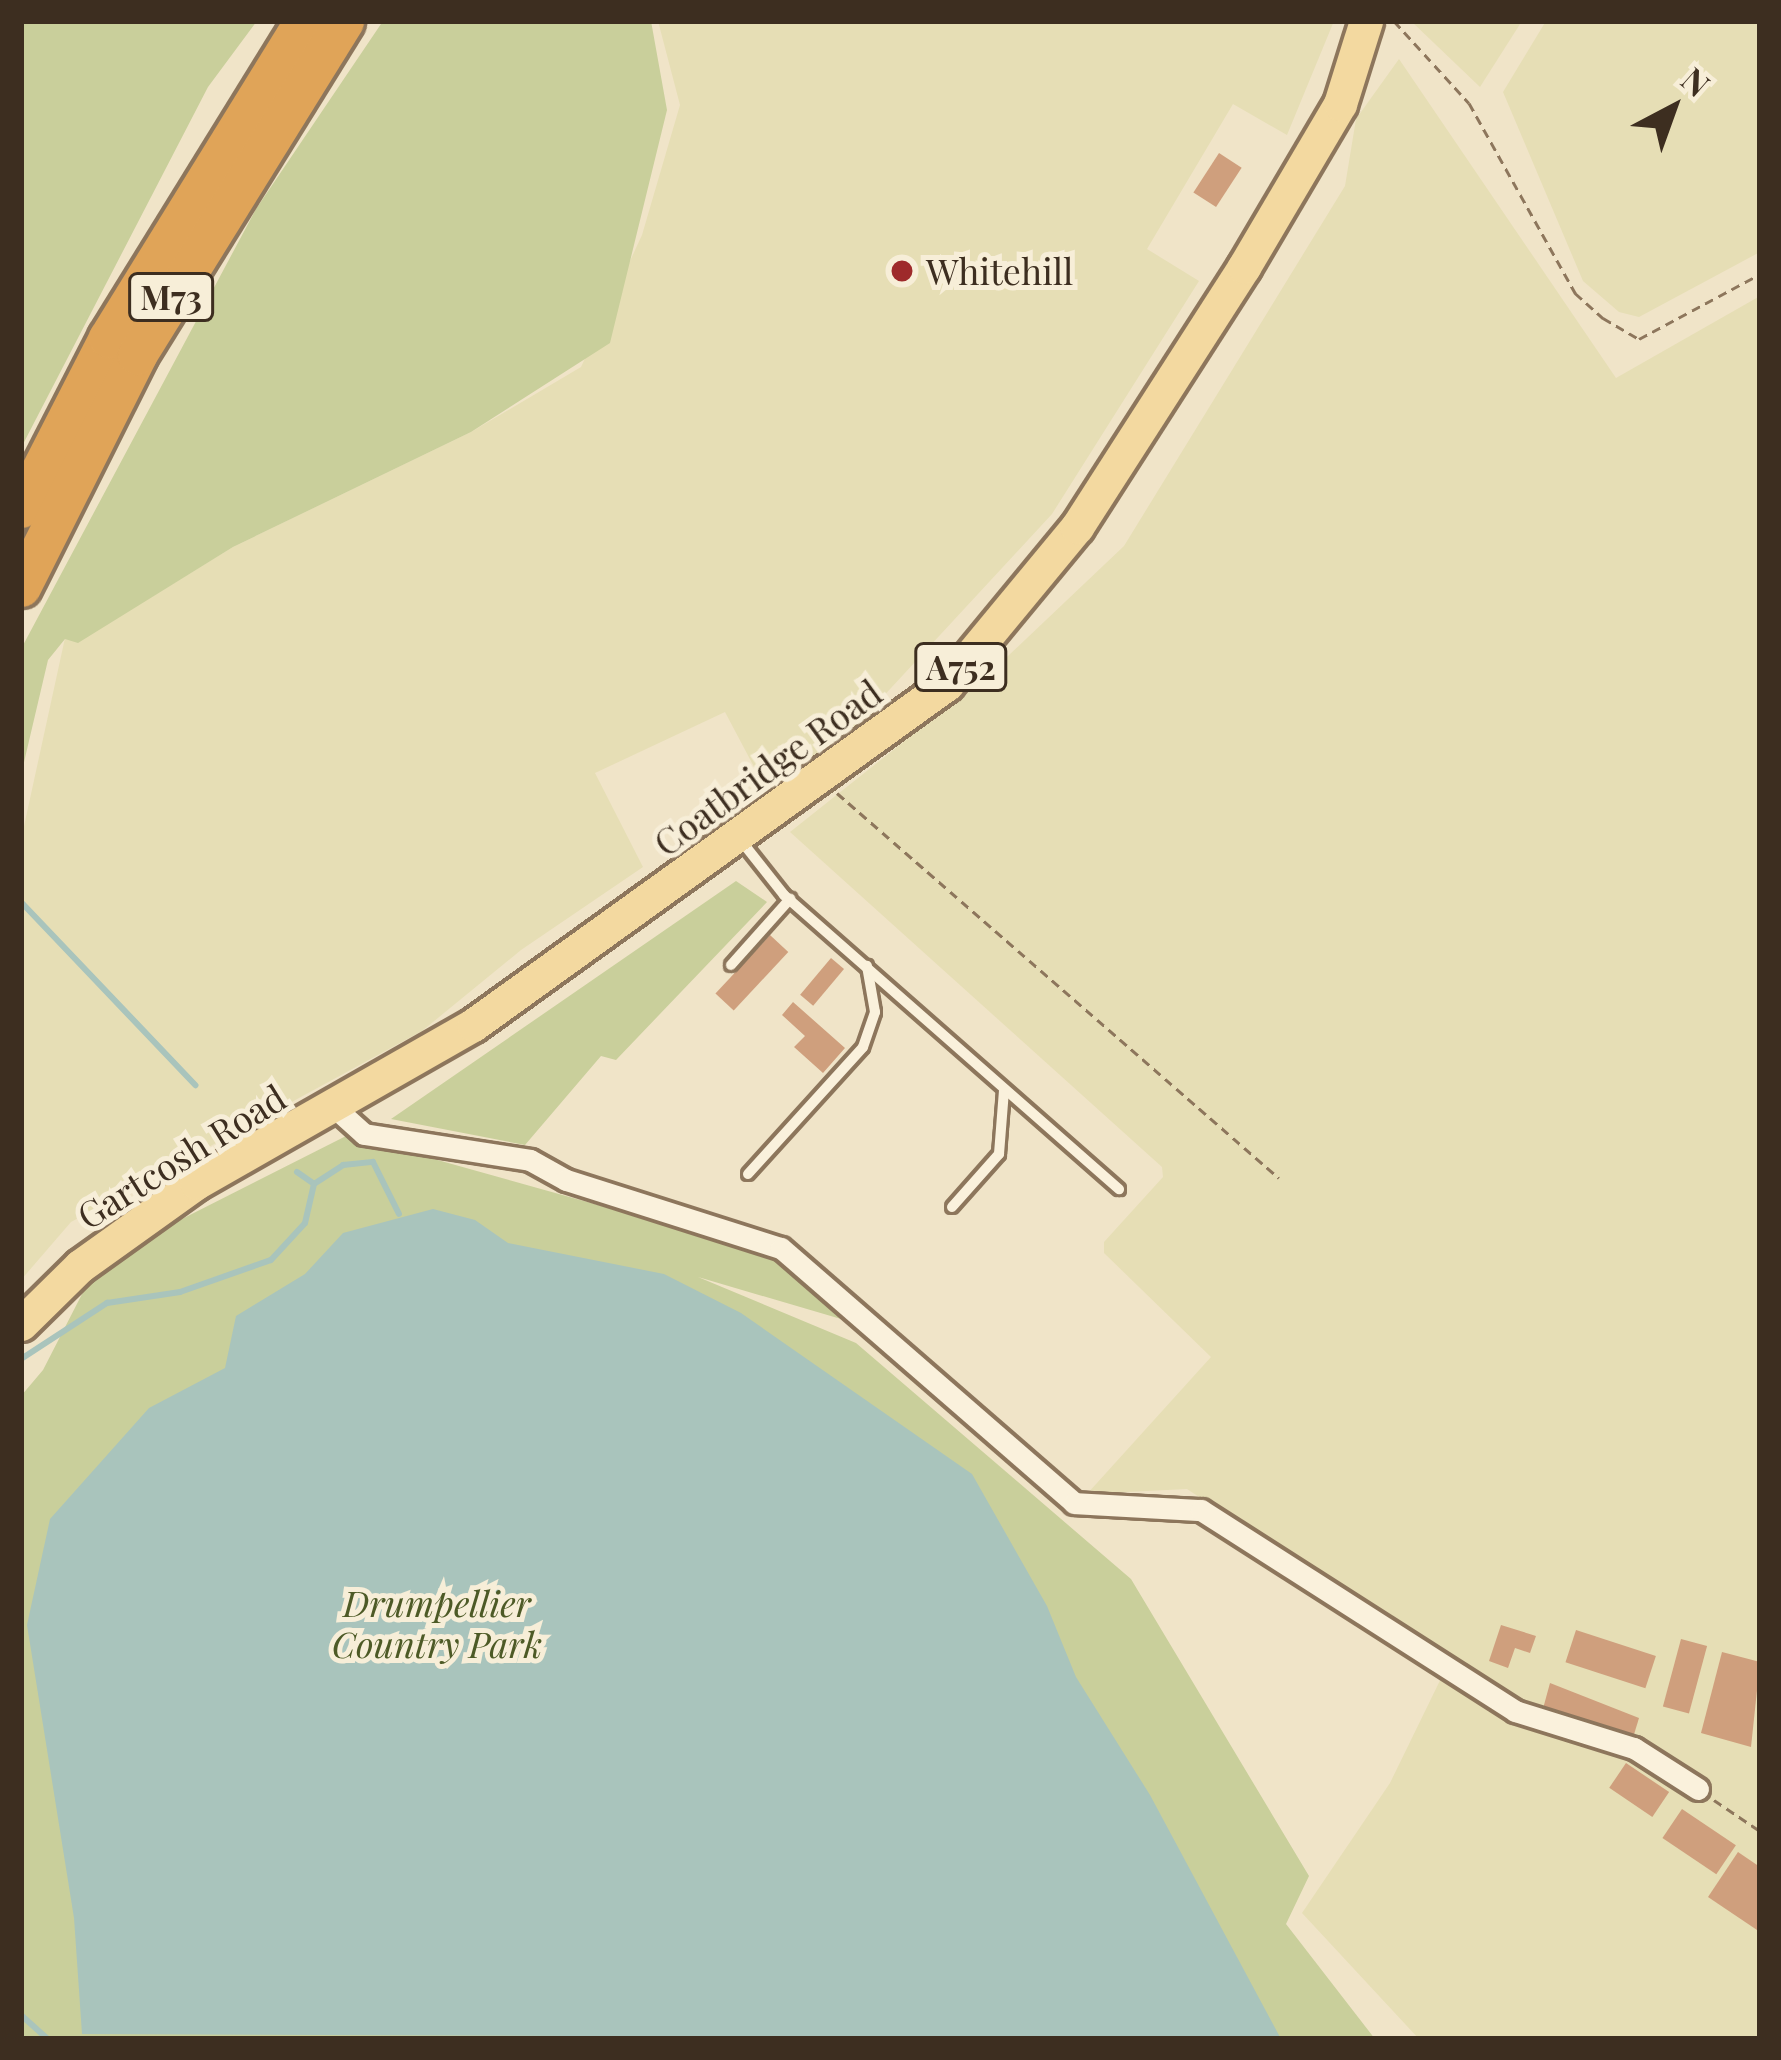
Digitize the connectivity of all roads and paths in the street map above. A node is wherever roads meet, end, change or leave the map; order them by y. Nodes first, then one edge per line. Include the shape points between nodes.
1 (304, 21) edge
2 (344, 21) edge
3 (1366, 21) edge
4 (1394, 21) edge
5 (1760, 274) edge
6 (21, 508) edge
7 (21, 587) edge
8 (822, 779) junction
9 (739, 838) junction
10 (790, 899) junction
11 (731, 965) dead end
12 (867, 967) junction
13 (1003, 1087) junction
14 (334, 1106) junction
15 (748, 1174) dead end
16 (1279, 1178) dead end
17 (1119, 1190) dead end
18 (952, 1207) dead end
19 (21, 1324) edge
20 (1698, 1790) joint
21 (1760, 1831) edge

1 - 6 highway, M73 via 108,338
2 - 7 highway, M73 via 137,355
3 - 8 main road, Coatbridge Road / A752 via 1340,104 1077,527 946,684
4 - 5 path via 1469,103 1575,293 1603,318 1639,339
8 - 9 main road, Coatbridge Road / A752
8 - 16 path
9 - 10 lane
9 - 14 main road, Coatbridge Road / A752 via 473,1024
10 - 11 lane
10 - 12 lane
12 - 13 lane
12 - 15 lane via 875,1012 863,1047
13 - 17 lane
13 - 18 lane via 1008,1111 999,1154
14 - 19 main road, Gartcosh Road / A752 via 196,1183 80,1267
14 - 20 street via 364,1134 530,1160 566,1180 781,1248 1074,1504 1202,1510 1515,1711 1634,1748
20 - 21 path

